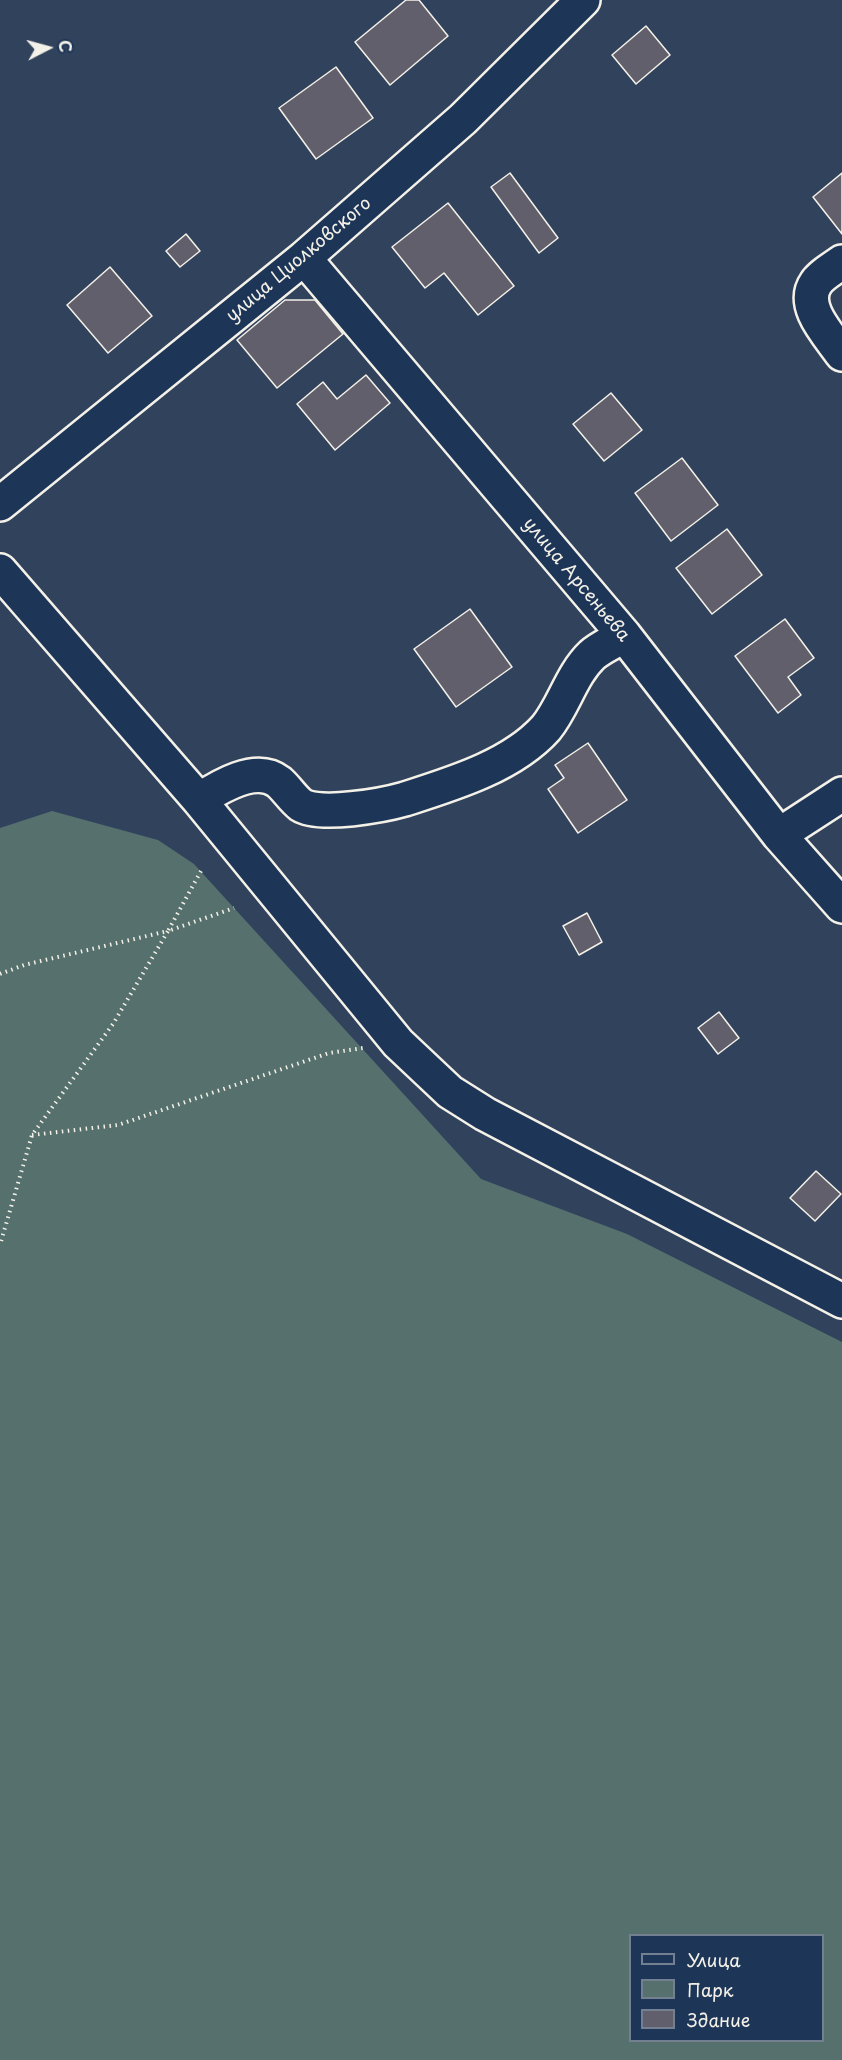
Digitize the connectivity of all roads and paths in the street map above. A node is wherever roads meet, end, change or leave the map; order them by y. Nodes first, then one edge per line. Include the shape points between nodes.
1 (583, 0) edge
2 (304, 258) junction
3 (842, 262) edge
4 (842, 354) edge
5 (0, 504) edge
6 (0, 571) edge
7 (624, 636) junction
8 (842, 794) edge
9 (199, 800) junction
10 (779, 835) junction
11 (201, 871) dead end
12 (842, 906) edge
13 (234, 908) dead end
14 (168, 931) junction
15 (0, 975) edge
16 (398, 1044) junction
17 (32, 1135) junction
18 (0, 1245) edge
19 (842, 1300) edge

1 - 2 street, улица Циолковского via 463,119
2 - 5 street, улица Циолковского
2 - 7 street, улица Арсеньева
3 - 4 street via 816,281 810,297 814,312
6 - 9 street
7 - 9 street via 592,655 548,725 529,745 462,778 402,800 357,808 321,810 302,806 277,780 259,775 227,783
7 - 10 street, улица Арсеньева
8 - 10 street
9 - 16 street
10 - 12 street, улица Арсеньева
11 - 14 path
13 - 14 path
14 - 15 path via 24,965
14 - 17 path via 113,1024
16 - 17 path via 328,1053 118,1125
16 - 19 street via 450,1092 485,1114
17 - 18 path

